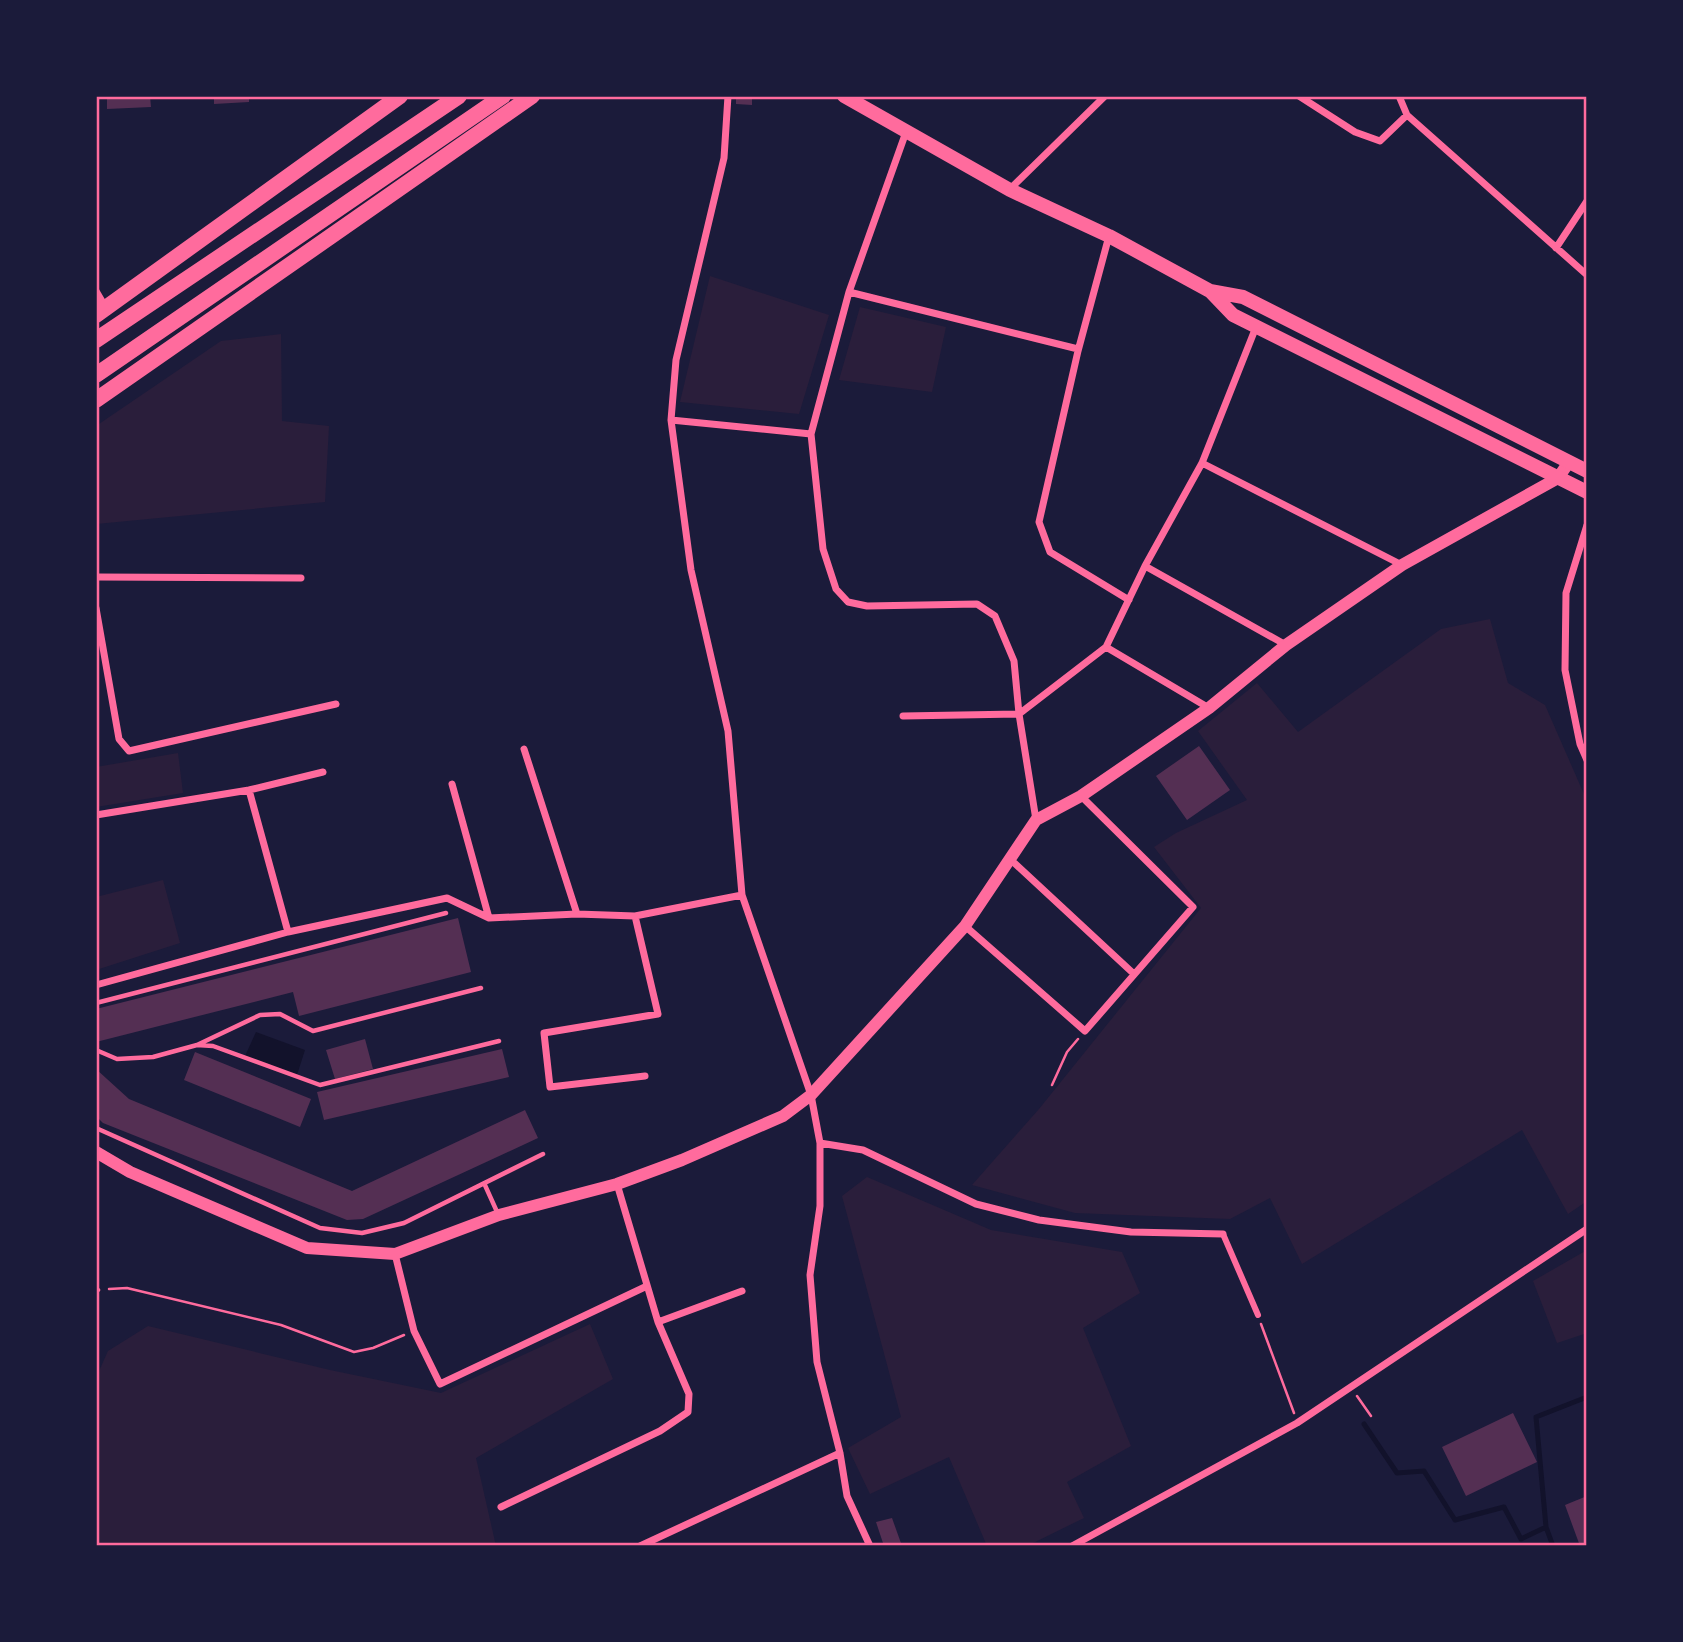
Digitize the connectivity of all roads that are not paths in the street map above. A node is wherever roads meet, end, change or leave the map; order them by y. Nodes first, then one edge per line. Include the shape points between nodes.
1 (400, 96) edge
2 (459, 96) edge
3 (532, 96) edge
4 (728, 96) edge
5 (844, 96) edge
6 (1105, 96) edge
7 (1300, 96) edge
8 (1399, 96) edge
9 (498, 100) edge
10 (1407, 115) junction
11 (906, 131) junction
12 (1010, 190) junction
13 (1587, 201) edge
14 (1109, 236) junction
15 (1556, 248) junction
16 (1587, 275) edge
17 (96, 291) edge
18 (1210, 291) junction
19 (849, 292) junction
20 (101, 312) edge
21 (1256, 327) junction
22 (96, 340) edge
23 (1078, 349) junction
24 (96, 375) edge
25 (96, 400) edge
26 (671, 420) junction
27 (811, 434) junction
28 (1569, 462) junction
29 (1202, 463) junction
30 (1587, 471) edge
31 (1558, 478) junction
32 (1587, 492) edge
33 (1587, 526) edge
34 (1402, 565) junction
35 (1145, 566) junction
36 (96, 577) edge
37 (301, 578) dead end
38 (1129, 600) junction
39 (96, 608) edge
40 (1286, 645) junction
41 (1106, 647) junction
42 (336, 704) dead end
43 (1209, 708) junction
44 (1019, 714) junction
45 (902, 716) dead end
46 (524, 749) dead end
47 (1587, 760) edge
48 (323, 772) dead end
49 (452, 784) dead end
50 (249, 790) junction
51 (1081, 796) junction
52 (96, 815) edge
53 (1036, 820) junction
54 (1010, 859) junction
55 (742, 895) junction
56 (446, 913) dead end
57 (577, 914) junction
58 (635, 916) junction
59 (489, 918) junction
60 (965, 926) junction
61 (288, 932) junction
62 (1133, 975) junction
63 (96, 985) edge
64 (481, 988) dead end
65 (96, 1003) edge
66 (499, 1041) dead end
67 (197, 1045) junction
68 (96, 1050) edge
69 (646, 1076) dead end
70 (811, 1095) junction
71 (96, 1129) edge
72 (820, 1143) junction
73 (96, 1152) edge
74 (543, 1154) dead end
75 (484, 1183) junction
76 (617, 1184) junction
77 (499, 1215) junction
78 (1587, 1229) edge
79 (1223, 1234) joint
80 (396, 1254) junction
81 (647, 1286) junction
82 (742, 1291) dead end
83 (1258, 1315) road end
84 (658, 1322) junction
85 (839, 1453) junction
86 (501, 1507) dead end
87 (639, 1546) edge
88 (870, 1546) edge
89 (1072, 1546) edge

1 - 20 highway
2 - 22 highway
3 - 25 highway
4 - 26 street via 724,158 676,360
5 - 11 main road
6 - 12 street
7 - 10 street via 1355,132 1380,141
8 - 10 street
9 - 24 highway
10 - 15 street
11 - 12 main road
11 - 19 street
12 - 14 main road
13 - 15 street
14 - 18 main road
14 - 23 street
15 - 16 street
17 - 20 street
18 - 21 main road via 1233,315
18 - 28 main road via 1243,297
19 - 23 street
19 - 27 street
21 - 29 street
21 - 31 main road
23 - 38 street via 1040,522 1050,552
26 - 27 street
26 - 55 street via 691,570 728,731
27 - 44 street via 823,550 836,589 848,602 867,606 977,604 995,616 1014,661
28 - 30 main road
28 - 31 street
29 - 34 street
29 - 35 street
31 - 32 main road
31 - 34 street
33 - 47 street via 1566,593 1565,670
34 - 40 street
35 - 38 street
35 - 40 street
36 - 37 street
38 - 41 street
39 - 42 street via 118,739 129,751
40 - 43 street
41 - 43 street
41 - 44 street
43 - 51 street
44 - 45 street
44 - 53 street
46 - 57 street
48 - 50 street
49 - 59 street
50 - 52 street
50 - 61 street
51 - 53 street
51 - 62 street via 1193,908
53 - 54 street
54 - 60 street
54 - 62 street
55 - 58 street
55 - 70 street
56 - 65 lane
57 - 58 street
57 - 59 street
58 - 69 street via 658,1014 544,1033 550,1087
59 - 61 street via 447,898
60 - 62 street via 1085,1031
60 - 70 street
61 - 63 street
64 - 67 lane via 313,1031 280,1014 260,1015
66 - 67 lane via 320,1085 214,1046
67 - 68 lane via 153,1057 117,1059
70 - 72 street
70 - 76 street via 783,1116
71 - 75 lane via 320,1228 362,1234 404,1223
72 - 79 street via 863,1150 976,1204 1039,1220 1130,1232
72 - 85 street via 820,1206 810,1275 817,1362
73 - 80 street via 130,1172 307,1248
74 - 75 lane
75 - 77 lane
76 - 77 street
76 - 81 street
77 - 80 street
78 - 89 street via 1297,1423
79 - 83 street
80 - 81 street via 414,1331 440,1384
81 - 84 street
82 - 84 street
84 - 86 street via 689,1394 688,1412 660,1431
85 - 87 street
85 - 88 street via 847,1496

